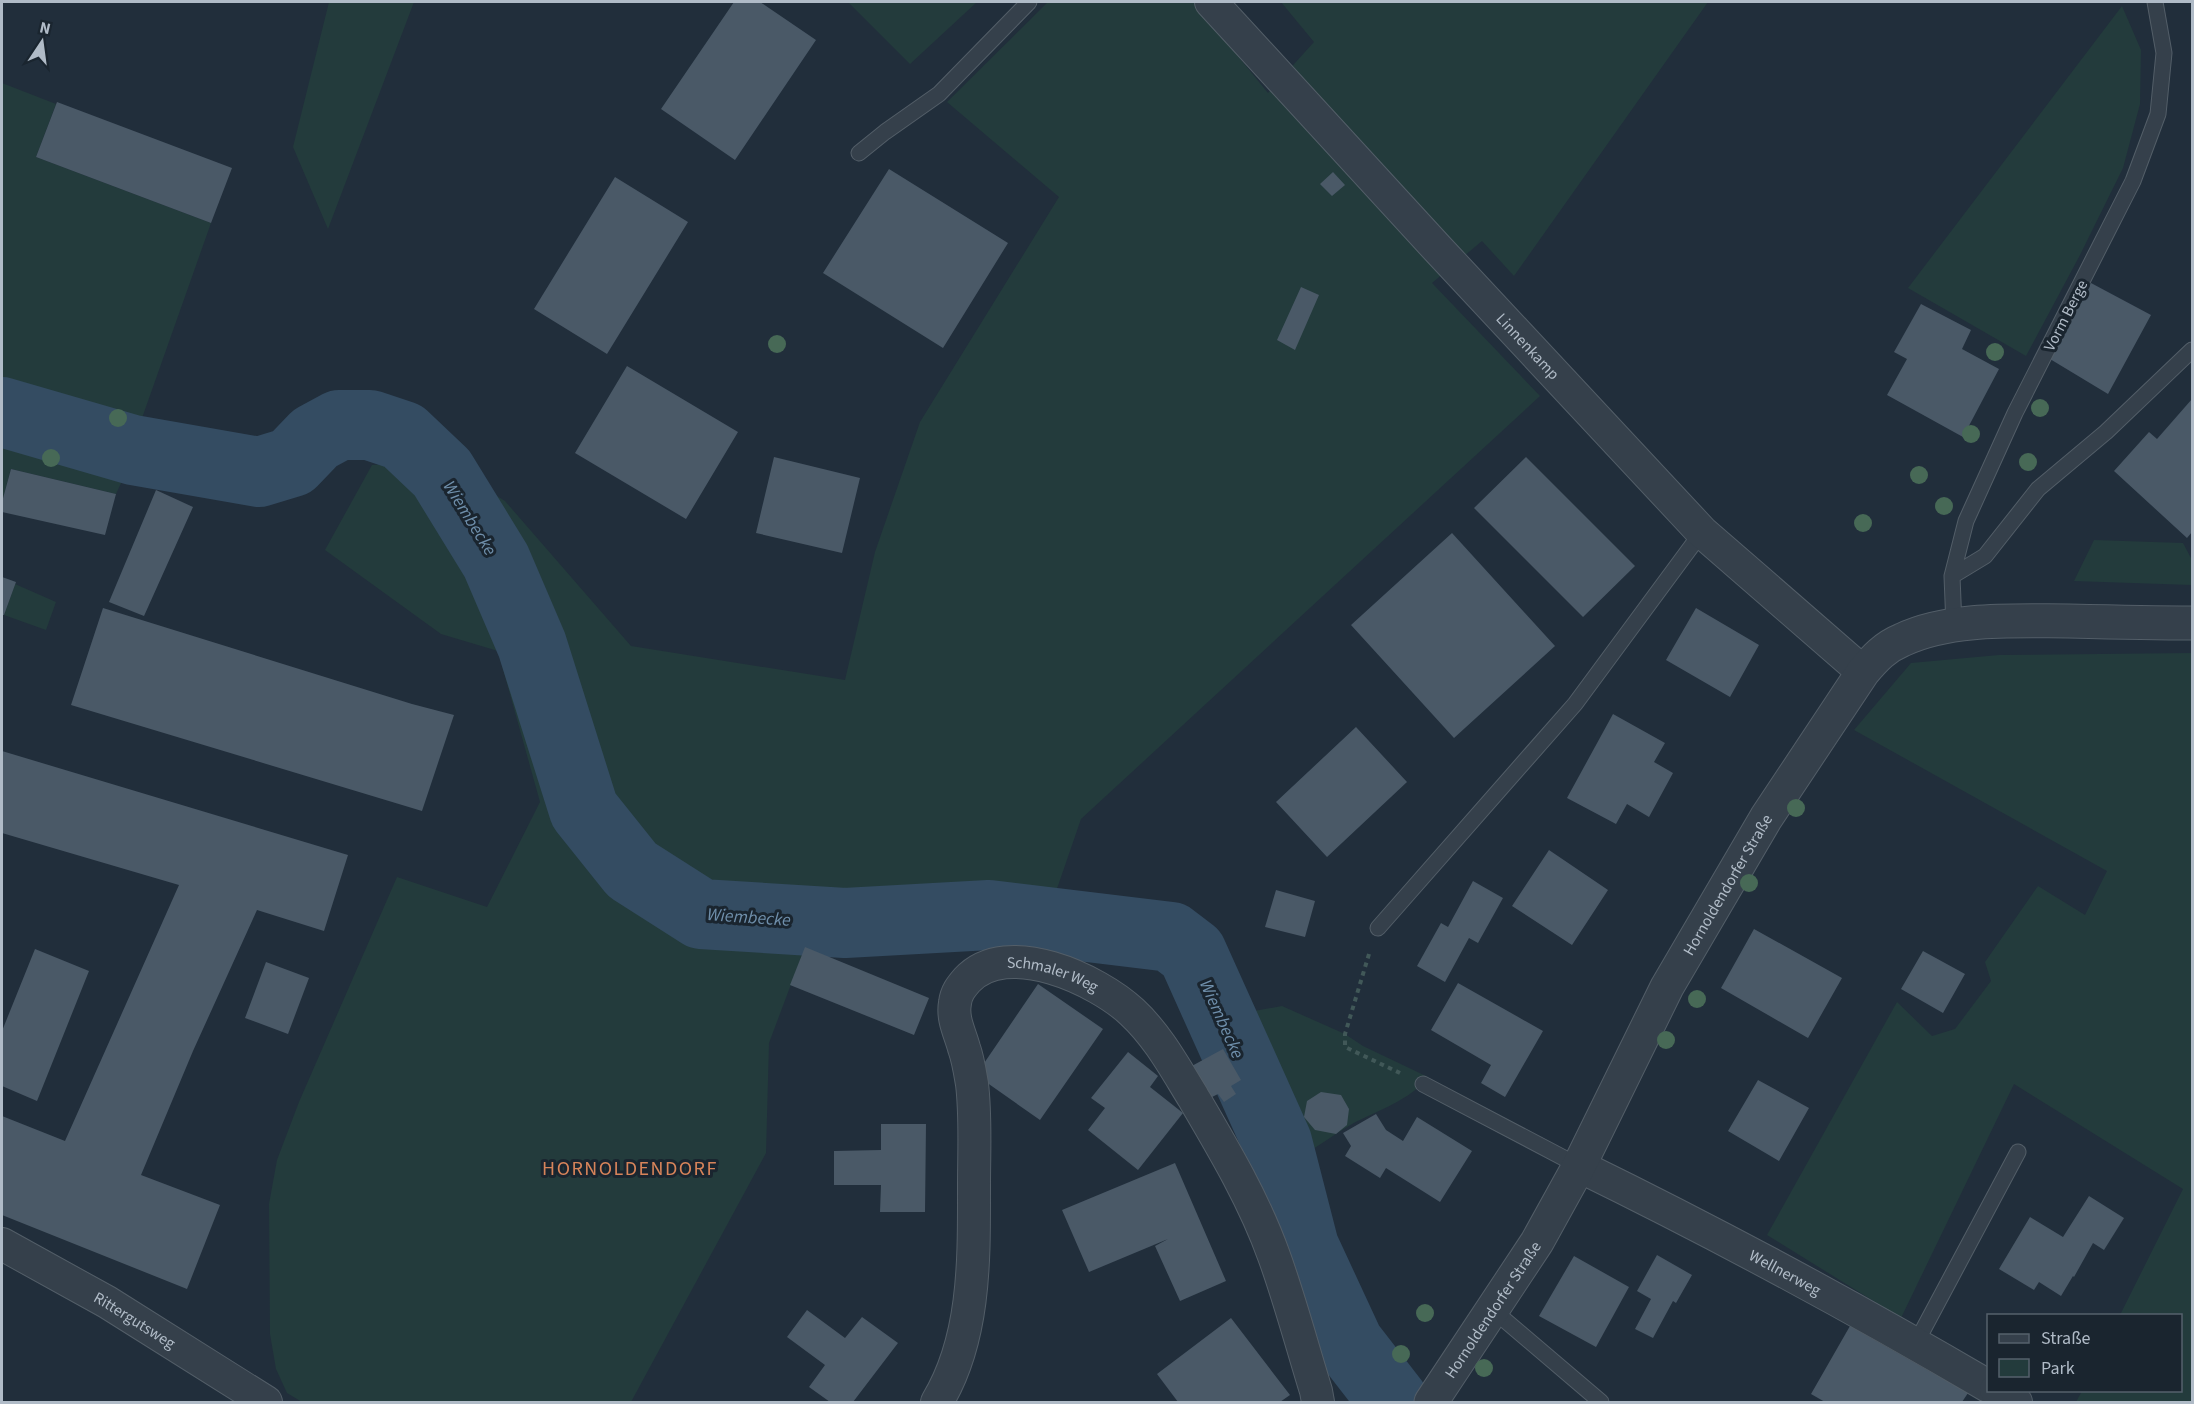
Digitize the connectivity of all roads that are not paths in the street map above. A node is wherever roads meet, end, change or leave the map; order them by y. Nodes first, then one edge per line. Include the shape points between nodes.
1 (1029, 2) edge
2 (1211, 2) edge
3 (2156, 2) edge
4 (859, 153) dead end
5 (2193, 350) edge
6 (1701, 532) junction
7 (1952, 576) junction
8 (2193, 623) edge
9 (1954, 626) junction
10 (1863, 672) junction
11 (1378, 928) road end
12 (1423, 1084) road end
13 (2018, 1152) dead end
14 (1579, 1166) junction
15 (2, 1244) edge
16 (1493, 1310) junction
17 (1916, 1343) junction
18 (1987, 1385) edge
19 (1999, 1392) edge
20 (1437, 1393) edge
21 (266, 1402) edge
22 (937, 1402) edge
23 (1318, 1402) edge
24 (1601, 1402) edge
25 (2016, 1402) edge

1 - 4 lane via 939,94
2 - 6 street, Linnenkamp
3 - 7 lane, Vorm Berge via 2164,53 2158,114 2133,181 2015,413 1966,521
5 - 7 lane via 2038,489 1985,556
6 - 10 street, Linnenkamp
6 - 11 lane via 1575,704
7 - 9 lane, Vorm Berge
8 - 9 street, Hornoldendorfer Straße via 2013,621
9 - 10 street, Hornoldendorfer Straße via 1900,640 1879,654
10 - 14 street, Hornoldendorfer Straße via 1766,818 1667,987
12 - 14 lane
13 - 17 lane
14 - 16 street, Hornoldendorfer Straße via 1538,1242
14 - 17 street, Wellnerweg
15 - 21 street, Rittergutsweg via 107,1302
16 - 20 street, Hornoldendorfer Straße
16 - 24 lane
17 - 18 street, Wellnerweg
19 - 25 street
22 - 23 street, Schmaler Weg via 958,1356 972,1281 974,1237 972,1083 954,1017 955,1003 958,990 981,968 1020,962 1072,975 1119,1000 1144,1023 1171,1061 1227,1153 1269,1244

